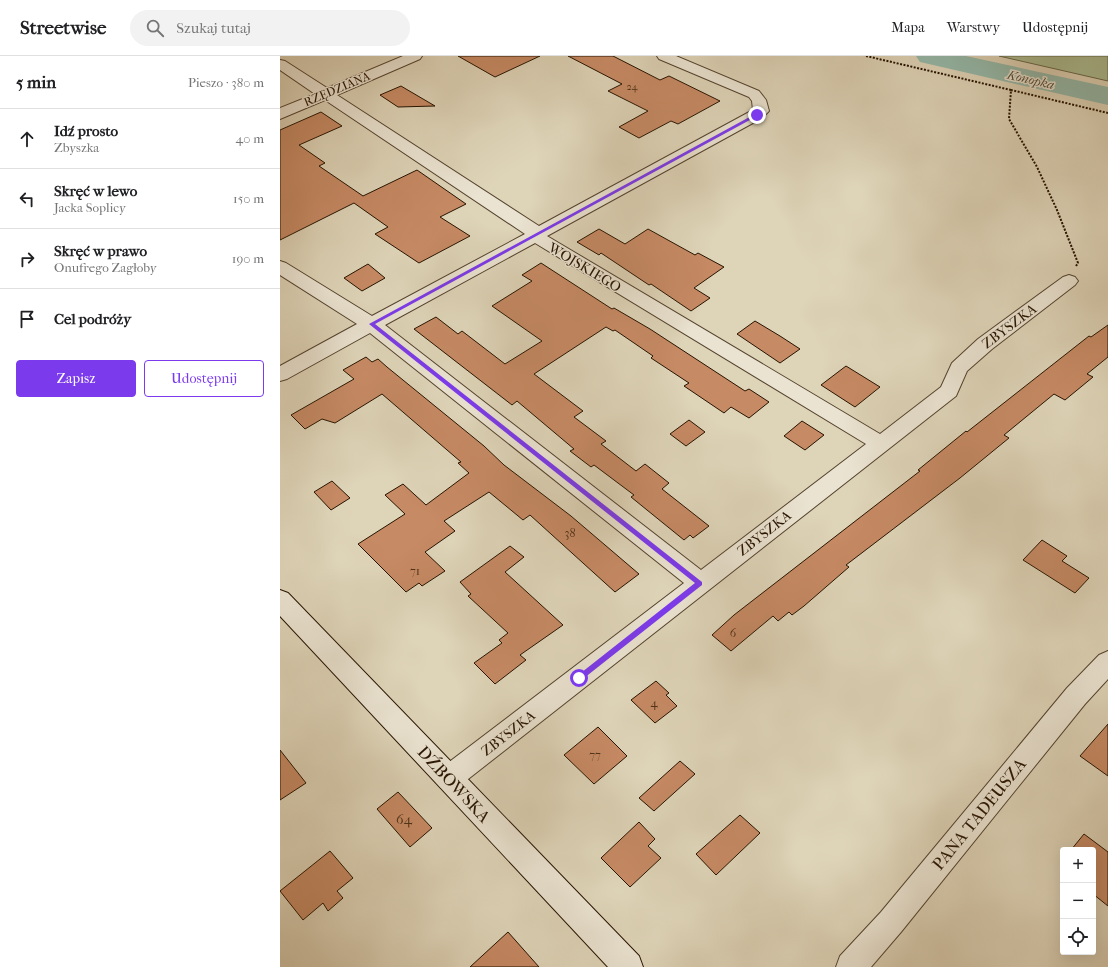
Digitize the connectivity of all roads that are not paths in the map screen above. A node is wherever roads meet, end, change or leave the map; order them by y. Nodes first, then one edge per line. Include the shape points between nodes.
1 (415, 56) edge
2 (664, 56) edge
3 (280, 64) edge
4 (326, 94) junction
5 (280, 114) edge
6 (535, 236) junction
7 (280, 267) edge
8 (1069, 281) road end
9 (372, 324) junction
10 (280, 374) edge
11 (880, 444) junction
12 (700, 584) junction
13 (280, 600) edge
14 (1108, 662) edge
15 (449, 778) junction
16 (628, 967) edge
17 (851, 967) edge

1 - 4 street, RZĘDZIANA
2 - 6 street via 754,94 761,105 761,111
3 - 4 street, WOJSKIEGO
4 - 5 street, RZĘDZIANA
4 - 6 street, WOJSKIEGO via 532,229
6 - 9 street
6 - 11 street, WOJSKIEGO
7 - 9 street
8 - 11 street, ZBYSZKA via 985,344 959,368 949,391
9 - 10 street
9 - 12 street
11 - 12 street, ZBYSZKA
12 - 15 street, ZBYSZKA
13 - 15 street, DŹBOWSKA
14 - 17 street, PANA TADEUSZA via 1076,696 896,916
15 - 16 street, DŹBOWSKA

